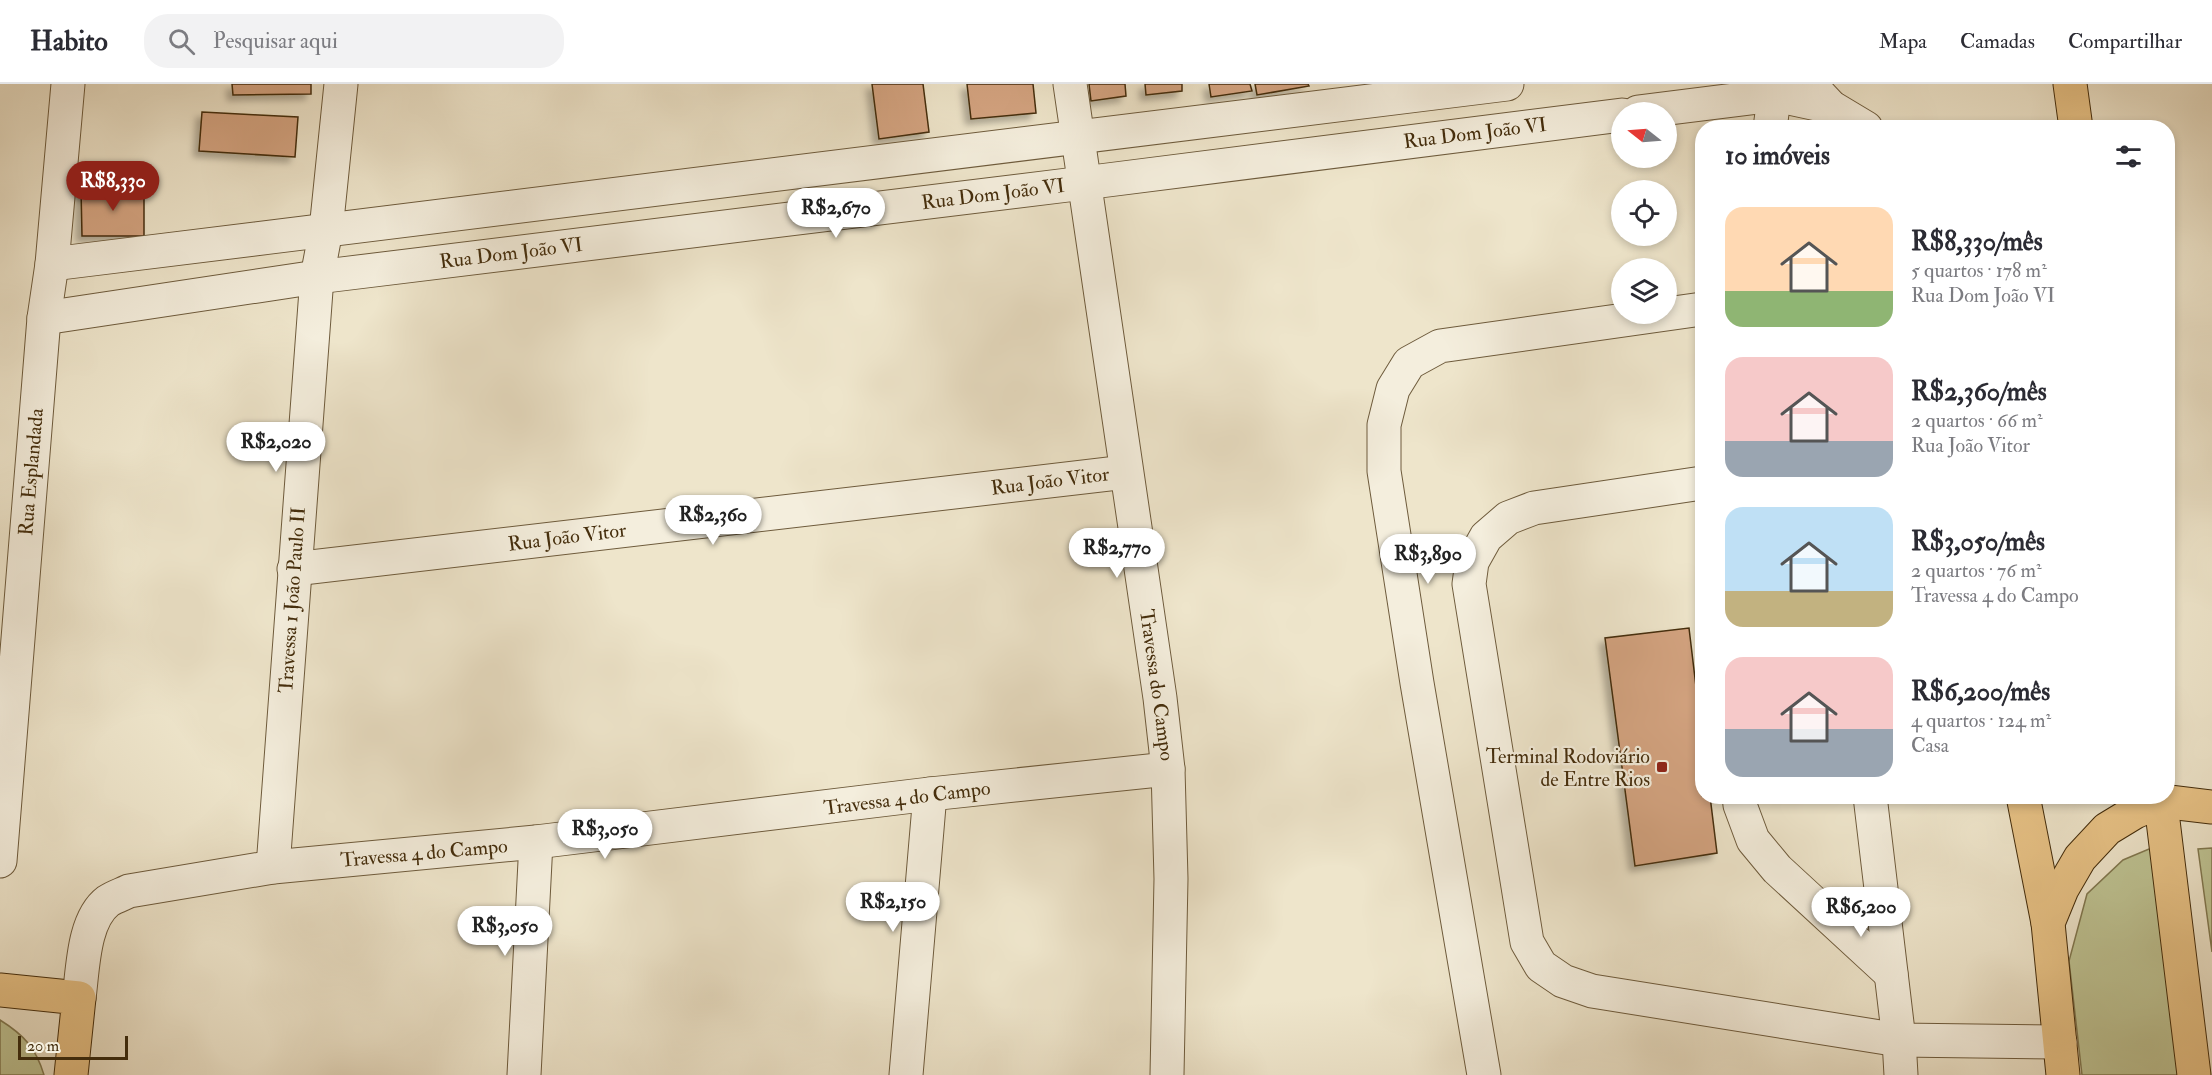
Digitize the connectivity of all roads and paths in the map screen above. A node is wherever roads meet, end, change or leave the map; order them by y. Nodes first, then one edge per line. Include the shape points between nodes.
1 (68, 84) edge
2 (341, 84) edge
3 (1070, 84) edge
4 (1507, 84) edge
5 (2070, 84) edge
6 (1776, 89) edge
7 (1820, 96) edge
8 (1677, 106) edge
9 (1611, 116) edge
10 (1771, 120) edge
11 (1854, 120) edge
12 (2075, 120) edge
13 (1077, 138) junction
14 (1083, 183) junction
15 (326, 230) junction
16 (52, 264) junction
17 (317, 276) junction
18 (1695, 310) edge
19 (44, 318) junction
20 (1126, 472) junction
21 (1695, 484) edge
22 (294, 569) junction
23 (1168, 768) junction
24 (930, 794) junction
25 (2175, 801) edge
26 (1740, 804) edge
27 (1871, 804) edge
28 (2025, 804) edge
29 (2150, 804) edge
30 (2161, 804) edge
31 (2212, 807) edge
32 (536, 842) junction
33 (0, 861) edge
34 (273, 867) junction
35 (2048, 922) junction
36 (1891, 975) junction
37 (0, 990) edge
38 (79, 998) junction
39 (1899, 1040) junction
40 (2060, 1042) junction
41 (71, 1075) edge
42 (524, 1075) edge
43 (906, 1075) edge
44 (1167, 1075) edge
45 (1484, 1075) edge
46 (1901, 1075) edge
47 (2063, 1075) edge
48 (2194, 1075) edge

1 - 16 street, Rua Esplandada
2 - 15 street, Travessa 1 João Paulo II
3 - 13 street, Travessa do Campo
4 - 13 street
5 - 12 main road
6 - 7 street
6 - 8 street
6 - 10 street
7 - 11 street
9 - 14 street, Rua Dom João VI
13 - 14 street, Travessa do Campo
13 - 15 street
14 - 17 street, Rua Dom João VI
14 - 20 street, Travessa do Campo
15 - 16 street
15 - 17 street, Travessa 1 João Paulo II
16 - 19 street, Rua Esplandada
17 - 19 street, Rua Dom João VI
17 - 22 street, Travessa 1 João Paulo II
18 - 45 street via 1440,346 1409,363 1393,389 1384,425 1384,471
19 - 33 street, Rua Esplandada
20 - 22 street, Rua João Vitor
20 - 23 street, Travessa do Campo
21 - 39 street via 1534,508 1508,518 1486,537 1472,562 1469,584 1527,942 1541,966 1563,981 1592,991
22 - 34 street, Travessa 1 João Paulo II
23 - 24 street, Travessa 4 do Campo
23 - 44 street, Travessa do Campo via 1171,879
24 - 32 street, Travessa 4 do Campo
24 - 43 street
25 - 31 main road
26 - 36 street via 1753,840 1777,869
27 - 36 street
28 - 35 main road
29 - 35 main road via 2107,829 2080,858
30 - 48 main road
32 - 34 street, Travessa 4 do Campo
32 - 42 street
34 - 38 street, Travessa 4 do Campo via 129,891 108,900 89,932
35 - 40 main road
36 - 39 street
37 - 38 main road
38 - 41 main road
39 - 40 street
39 - 46 street
40 - 47 main road

